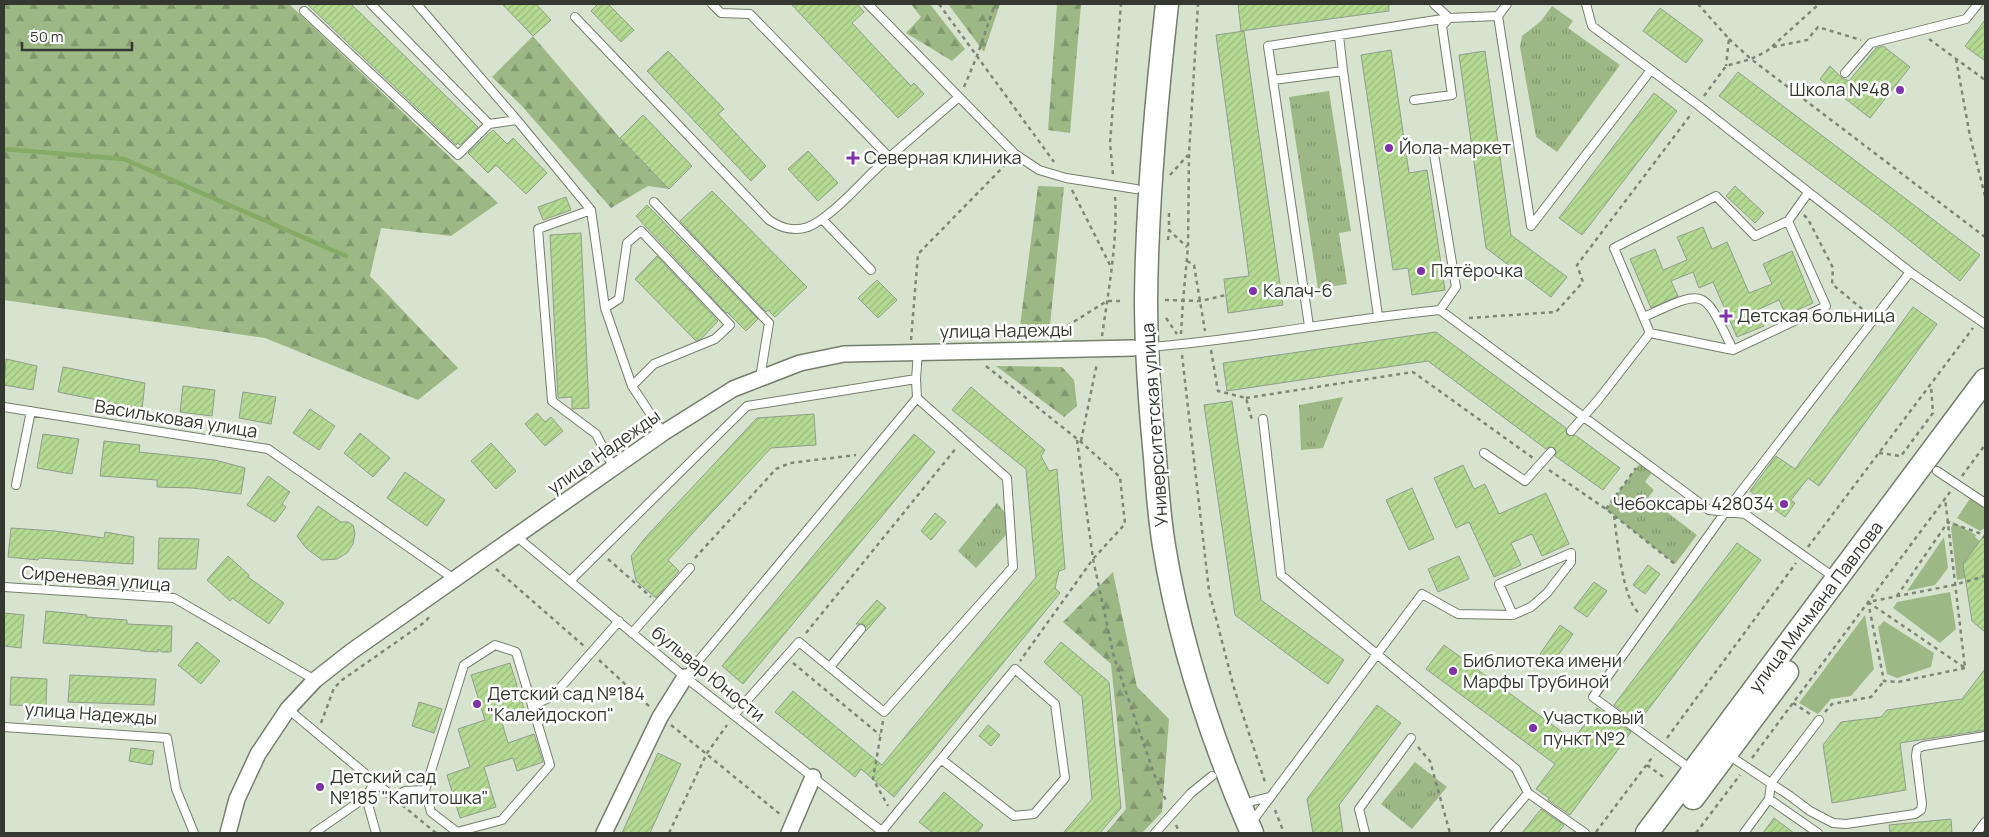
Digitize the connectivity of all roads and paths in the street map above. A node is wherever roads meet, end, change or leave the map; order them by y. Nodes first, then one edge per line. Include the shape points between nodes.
1 (371, 4) edge
2 (417, 4) edge
3 (712, 4) edge
4 (868, 4) edge
5 (939, 4) edge
6 (995, 4) edge
7 (1121, 4) edge
8 (1152, 4) edge
9 (1167, 4) edge
10 (1198, 4) edge
11 (1434, 4) edge
12 (1507, 4) edge
13 (1586, 4) edge
14 (1698, 4) edge
15 (1819, 4) edge
16 (1978, 4) edge
17 (304, 11) dead end
18 (1498, 16) junction
19 (575, 18) dead end
20 (1449, 18) junction
21 (1918, 31) junction
22 (1339, 36) junction
23 (1729, 39) junction
24 (1871, 42) junction
25 (1771, 47) junction
26 (977, 56) junction
27 (1751, 59) junction
28 (1956, 59) junction
29 (1726, 66) junction
30 (1651, 70) junction
31 (1343, 71) junction
32 (1845, 73) dead end
33 (1273, 80) junction
34 (1985, 80) edge
35 (959, 97) junction
36 (1414, 100) dead end
37 (1698, 105) junction
38 (517, 120) junction
39 (489, 124) junction
40 (1016, 154) junction
41 (1188, 154) junction
42 (1434, 154) dead end
43 (889, 157) junction
44 (1169, 176) dead end
45 (1066, 178) junction
46 (1114, 178) dead end
47 (1125, 192) junction
48 (1808, 193) junction
49 (1985, 196) edge
50 (654, 202) dead end
51 (1797, 209) junction
52 (591, 210) junction
53 (1169, 212) dead end
54 (822, 219) junction
55 (1788, 221) junction
56 (1985, 237) edge
57 (1188, 247) junction
58 (1187, 261) junction
59 (1111, 266) junction
60 (871, 270) dead end
61 (1910, 272) junction
62 (1226, 295) dead end
63 (1161, 300) dead end
64 (1122, 301) dead end
65 (1183, 301) junction
66 (1201, 301) junction
67 (1106, 302) junction
68 (605, 308) junction
69 (1440, 310) junction
70 (1161, 312) dead end
71 (1378, 316) junction
72 (1644, 317) junction
73 (1452, 319) junction
74 (1874, 319) junction
75 (1985, 324) edge
76 (1976, 325) dead end
77 (1309, 326) junction
78 (1650, 333) junction
79 (1102, 336) dead end
80 (1210, 345) junction
81 (1140, 347) junction
82 (1733, 350) junction
83 (1182, 351) dead end
84 (914, 352) junction
85 (1098, 358) dead end
86 (981, 362) dead end
87 (760, 378) junction
88 (916, 378) junction
89 (1985, 380) edge
90 (632, 386) junction
91 (1931, 386) junction
92 (917, 398) junction
93 (1246, 398) junction
94 (1985, 406) edge
95 (4, 407) edge
96 (31, 411) junction
97 (1584, 417) junction
98 (1263, 419) joint
99 (1571, 431) dead end
100 (663, 433) junction
101 (963, 439) junction
102 (1077, 440) junction
103 (1081, 442) junction
104 (1985, 445) edge
105 (1551, 452) dead end
106 (1484, 453) dead end
107 (871, 454) junction
108 (1879, 454) junction
109 (1642, 460) junction
110 (1541, 464) junction
111 (614, 467) junction
112 (1937, 471) junction
113 (1961, 478) dead end
114 (16, 485) dead end
115 (1951, 491) dead end
116 (1945, 498) junction
117 (1985, 503) edge
118 (1606, 509) junction
119 (1726, 511) junction
120 (1614, 515) junction
121 (1948, 522) junction
122 (516, 536) junction
123 (1985, 538) edge
124 (1807, 549) dead end
125 (600, 552) junction
126 (1800, 557) dead end
127 (484, 558) junction
128 (1093, 559) junction
129 (690, 568) joint
130 (1683, 571) junction
131 (1985, 576) edge
132 (454, 578) junction
133 (570, 581) junction
134 (1843, 584) junction
135 (1954, 585) junction
136 (4, 587) edge
137 (1896, 597) junction
138 (1868, 602) junction
139 (659, 603) junction
140 (1633, 609) dead end
141 (435, 611) dead end
142 (1513, 615) junction
143 (619, 622) junction
144 (861, 628) dead end
145 (632, 633) junction
146 (799, 642) junction
147 (592, 653) junction
148 (1378, 656) junction
149 (786, 657) junction
150 (830, 668) junction
151 (1965, 668) junction
152 (1015, 669) junction
153 (685, 677) junction
154 (315, 680) junction
155 (1884, 681) junction
156 (1793, 703) junction
157 (532, 706) junction
158 (288, 709) junction
159 (884, 712) junction
160 (734, 715) junction
161 (660, 717) junction
162 (1819, 720) junction
163 (4, 727) edge
164 (317, 734) junction
165 (880, 735) junction
166 (1985, 736) edge
167 (1411, 738) joint
168 (1664, 741) dead end
169 (1720, 749) junction
170 (1657, 751) dead end
171 (707, 753) junction
172 (941, 759) junction
173 (1749, 762) dead end
174 (1647, 765) junction
175 (1693, 771) junction
176 (1742, 771) dead end
177 (1219, 773) junction
178 (813, 777) junction
179 (374, 783) junction
180 (1672, 783) dead end
181 (1771, 783) junction
182 (425, 790) junction
183 (1528, 793) junction
184 (1268, 794) junction
185 (366, 797) junction
186 (393, 797) junction
187 (1769, 799) junction
188 (1167, 803) dead end
189 (1273, 806) dead end
190 (1233, 807) junction
191 (894, 816) junction
192 (1175, 822) dead end
193 (1985, 822) edge
194 (791, 829) edge
195 (883, 832) edge
196 (1243, 832) edge
197 (1596, 832) edge
198 (194, 833) edge
199 (228, 833) edge
200 (314, 833) edge
201 (376, 833) edge
202 (436, 833) edge
203 (604, 833) edge
204 (669, 833) edge
205 (1155, 833) edge
206 (1180, 833) edge
207 (1284, 833) edge
208 (1366, 833) edge
209 (1450, 833) edge
210 (1494, 833) edge
211 (1585, 833) edge
212 (1647, 833) edge
213 (1667, 833) edge
214 (1696, 833) edge
215 (1744, 833) edge
216 (1818, 833) edge
217 (1977, 833) edge

1 - 39 lane
2 - 38 lane
3 - 43 lane via 721,13 750,14
4 - 35 lane
5 - 26 path
6 - 26 path
7 - 46 path via 1110,143
8 - 47 main road, Университетская улица
9 - 81 main road, Университетская улица via 1156,99 1146,300
10 - 41 path
11 - 20 lane
12 - 18 lane
13 - 30 lane via 1592,26
14 - 23 path
15 - 25 path
16 - 21 lane via 1966,19
17 - 39 lane via 458,155
18 - 20 lane
18 - 30 lane via 1531,226
19 - 54 lane via 769,220 794,230 809,227
20 - 22 lane
20 - 36 lane via 1442,26 1452,95
21 - 24 lane
21 - 28 path
22 - 31 lane
22 - 33 lane via 1268,46
23 - 27 path
23 - 29 path
24 - 25 path via 1818,27 1807,40
24 - 32 lane
25 - 27 path
26 - 35 path
26 - 45 path
27 - 29 path
27 - 56 path
28 - 34 path
28 - 49 path
29 - 37 path
30 - 37 lane
31 - 33 lane
31 - 71 lane
33 - 77 lane
35 - 40 lane
35 - 43 lane
37 - 48 lane
37 - 73 path via 1577,265 1582,282 1556,312
38 - 39 lane
38 - 52 lane
40 - 45 lane via 1039,170
40 - 84 path via 918,254
41 - 44 path
41 - 57 path
42 - 69 lane via 1456,287
43 - 54 lane
45 - 47 lane
45 - 59 path
47 - 59 path via 1116,209
47 - 81 main road, Университетская улица
48 - 51 lane
48 - 61 lane
50 - 87 lane via 768,323
51 - 55 lane
51 - 74 path via 1808,219 1833,268 1832,284
52 - 68 lane
52 - 111 lane via 538,229 552,401 596,434
53 - 57 path via 1169,230
54 - 60 lane
55 - 72 lane via 1755,236 1716,196 1614,248
55 - 82 lane via 1826,306
57 - 58 path
58 - 65 path
58 - 66 path via 1194,265
59 - 67 path
61 - 74 lane
61 - 75 lane
62 - 66 path
63 - 65 path
64 - 67 path
65 - 66 path
65 - 70 path via 1181,339
66 - 80 path via 1203,328
67 - 79 path
68 - 90 lane
68 - 90 lane via 619,300 627,243 641,231 730,325 715,339 654,364
69 - 71 lane
69 - 73 lane
71 - 77 lane
72 - 78 lane
72 - 82 lane via 1689,298 1700,298 1714,310
73 - 97 lane
74 - 119 lane
76 - 91 path
77 - 80 lane
78 - 82 lane
78 - 97 lane
80 - 81 lane
80 - 93 path via 1218,391
81 - 84 street, улица Надежды
81 - 177 main road, Университетская улица via 1143,504 1154,571 1170,645 1192,721
83 - 184 path via 1209,591 1234,688
84 - 87 street, улица Надежды via 844,354
84 - 88 lane
85 - 103 path
86 - 102 path
87 - 100 street, улица Надежды via 733,389
88 - 92 lane
88 - 125 lane via 748,406
89 - 134 main road, улица Мичмана Павлова
90 - 100 lane
91 - 108 path
91 - 108 path via 1933,413 1901,456
92 - 101 lane
92 - 107 lane
93 - 98 path via 1252,420
93 - 110 path via 1413,372
94 - 112 main road, улица Мичмана Павлова
95 - 96 lane, Васильковая улица
96 - 114 lane
96 - 132 lane, Васильковая улица via 268,449
97 - 99 lane
97 - 109 lane
98 - 148 lane via 1281,575
100 - 111 street, улица Надежды
101 - 146 path
101 - 159 lane via 1007,478 1013,567
102 - 103 path
102 - 128 path
103 - 128 path via 1120,477 1123,504 1125,524
104 - 113 path
105 - 110 lane
106 - 110 lane via 1525,481
107 - 129 path via 790,463 776,469 696,554
107 - 153 lane
108 - 124 path
109 - 118 path
109 - 119 lane via 1709,510
110 - 118 path
111 - 122 street, улица Надежды
112 - 117 lane
112 - 134 main road, улица Мичмана Павлова
115 - 116 path
116 - 121 path
116 - 138 path
118 - 120 path
119 - 130 lane
119 - 134 lane via 1745,514
120 - 130 path
120 - 140 path via 1624,581
121 - 123 path
121 - 135 path
121 - 137 path
122 - 127 street, улица Надежды
122 - 133 lane, бульвар Юности
125 - 133 lane
125 - 139 path
126 - 168 path
127 - 132 street, улица Надежды
127 - 147 path
128 - 152 path
128 - 188 path via 1114,657
129 - 139 lane
130 - 175 lane via 1593,697
131 - 135 path
132 - 154 street, улица Надежды
133 - 143 lane, бульвар Юности
134 - 169 main road, улица Мичмана Павлова
135 - 137 path
135 - 151 path
136 - 154 lane, Сиреневая улица via 174,598
137 - 138 path
138 - 151 path
138 - 155 path
138 - 156 path
139 - 145 lane
141 - 164 path via 425,622 334,688
142 - 142 lane via 1531,607 1547,593 1571,562 1571,553 1499,584
142 - 148 lane via 1458,614 1422,594
143 - 145 lane, бульвар Юности
143 - 147 lane
144 - 150 lane
145 - 153 lane, бульвар Юности
146 - 149 lane
146 - 150 lane
147 - 157 lane via 553,696
147 - 161 path
148 - 183 lane via 1516,769
148 - 184 lane
149 - 160 lane
149 - 165 path
150 - 159 lane
151 - 155 path via 1898,682
152 - 172 lane
152 - 172 lane via 1055,704 1065,778 1034,814 1014,816
153 - 160 lane, бульвар Юности
153 - 161 street
154 - 158 street, улица Надежды
155 - 162 path via 1871,697 1832,704
156 - 162 path
156 - 173 path
157 - 182 lane via 550,765 502,820 457,832 431,812
157 - 182 lane via 516,652 495,645 464,665
158 - 164 lane
158 - 199 street, улица Надежды via 258,754 237,799
159 - 165 path
160 - 171 path
160 - 178 lane, бульвар Юности
161 - 171 path
161 - 203 street
162 - 181 lane
163 - 198 lane, улица Надежды via 167,738 176,789
164 - 179 lane
165 - 191 path via 873,779
166 - 181 lane via 1917,749 1922,804 1921,810 1915,814 1833,823
167 - 208 lane via 1359,809
167 - 209 path via 1430,762
169 - 175 main road, улица Мичмана Павлова
169 - 181 lane
169 - 213 main road, улица Мичмана Павлова
170 - 174 path
171 - 194 path
171 - 204 path
172 - 191 lane
174 - 180 path
174 - 197 path
175 - 212 main road, улица Мичмана Павлова
176 - 214 path
177 - 190 main road, Университетская улица
177 - 205 lane via 1190,793
178 - 194 street
178 - 195 lane, бульвар Юности
179 - 185 lane
179 - 186 lane
181 - 187 lane
182 - 186 lane via 406,791
183 - 210 lane
183 - 211 lane
184 - 190 lane
184 - 196 lane
185 - 200 lane
185 - 201 lane
186 - 202 path
187 - 215 lane
187 - 216 lane
189 - 207 path
190 - 196 main road, Университетская улица
191 - 195 lane
192 - 206 path
193 - 217 lane

